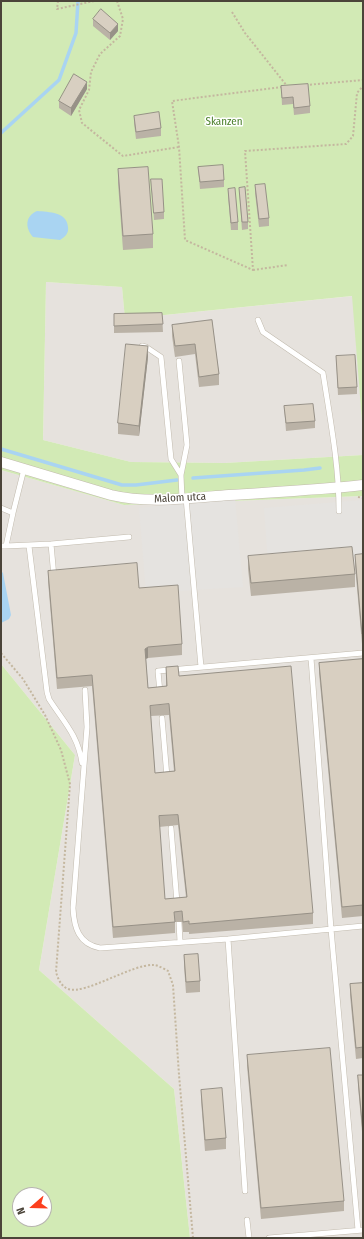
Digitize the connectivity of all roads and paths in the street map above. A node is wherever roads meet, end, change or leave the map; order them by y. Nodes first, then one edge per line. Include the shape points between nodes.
1 (58, 1) edge
2 (94, 1) edge
3 (117, 1) edge
4 (232, 12) dead end
5 (363, 80) edge
6 (302, 85) edge
7 (287, 86) junction
8 (294, 86) edge
9 (363, 86) edge
10 (179, 147) junction
11 (288, 265) dead end
12 (254, 270) junction
13 (258, 320) dead end
14 (138, 346) edge
15 (179, 361) dead end
16 (1, 462) edge
17 (24, 469) junction
18 (181, 475) junction
19 (363, 485) edge
20 (339, 488) junction
21 (184, 499) junction
22 (1, 508) edge
23 (339, 511) dead end
24 (13, 513) junction
25 (129, 537) dead end
26 (51, 544) junction
27 (3, 546) edge
28 (29, 546) junction
29 (54, 580) edge
30 (1, 653) edge
31 (363, 653) edge
32 (311, 658) junction
33 (201, 667) junction
34 (85, 690) dead end
35 (160, 696) edge
36 (162, 718) dead end
37 (83, 772) junction
38 (167, 780) edge
39 (171, 828) dead end
40 (178, 908) edge
41 (179, 922) dead end
42 (363, 926) edge
43 (331, 929) junction
44 (228, 939) junction
45 (180, 942) junction
46 (245, 1191) dead end
47 (247, 1220) dead end
48 (361, 1230) edge
49 (193, 1238) edge
50 (249, 1238) edge
51 (269, 1238) edge

1 - 2 path via 57,10
3 - 10 path via 123,19 120,36 100,54 91,72 89,90 79,110 82,123 123,156
4 - 7 path via 245,33
5 - 6 path
7 - 8 path
7 - 10 path via 172,101
9 - 12 path via 356,93 353,136 346,144 245,151
10 - 12 path via 185,240
11 - 12 path
13 - 20 lane via 263,332 323,373
14 - 18 lane via 146,347 161,357 172,459
15 - 18 lane via 187,445
16 - 17 street, Malom utca
17 - 21 street, Malom utca via 126,498
17 - 24 lane
18 - 21 lane
19 - 20 street, Malom utca
20 - 21 street, Malom utca
20 - 23 lane
21 - 33 lane
22 - 24 lane
24 - 27 lane
25 - 26 lane
26 - 28 lane
26 - 29 lane
27 - 28 lane
28 - 37 lane via 47,692 79,746
30 - 49 path via 23,679 45,715 61,750 70,784 56,972 58,981 68,988 80,989 141,966 156,965 168,971 173,985
31 - 32 lane
32 - 33 lane
32 - 43 lane
33 - 35 lane via 158,671
34 - 37 lane via 87,727
36 - 38 lane
37 - 45 lane via 73,908 79,934 84,941 100,948
39 - 40 lane
41 - 45 lane
42 - 43 lane
43 - 44 lane
43 - 48 lane
44 - 45 lane
44 - 46 lane
47 - 50 lane
48 - 51 lane

